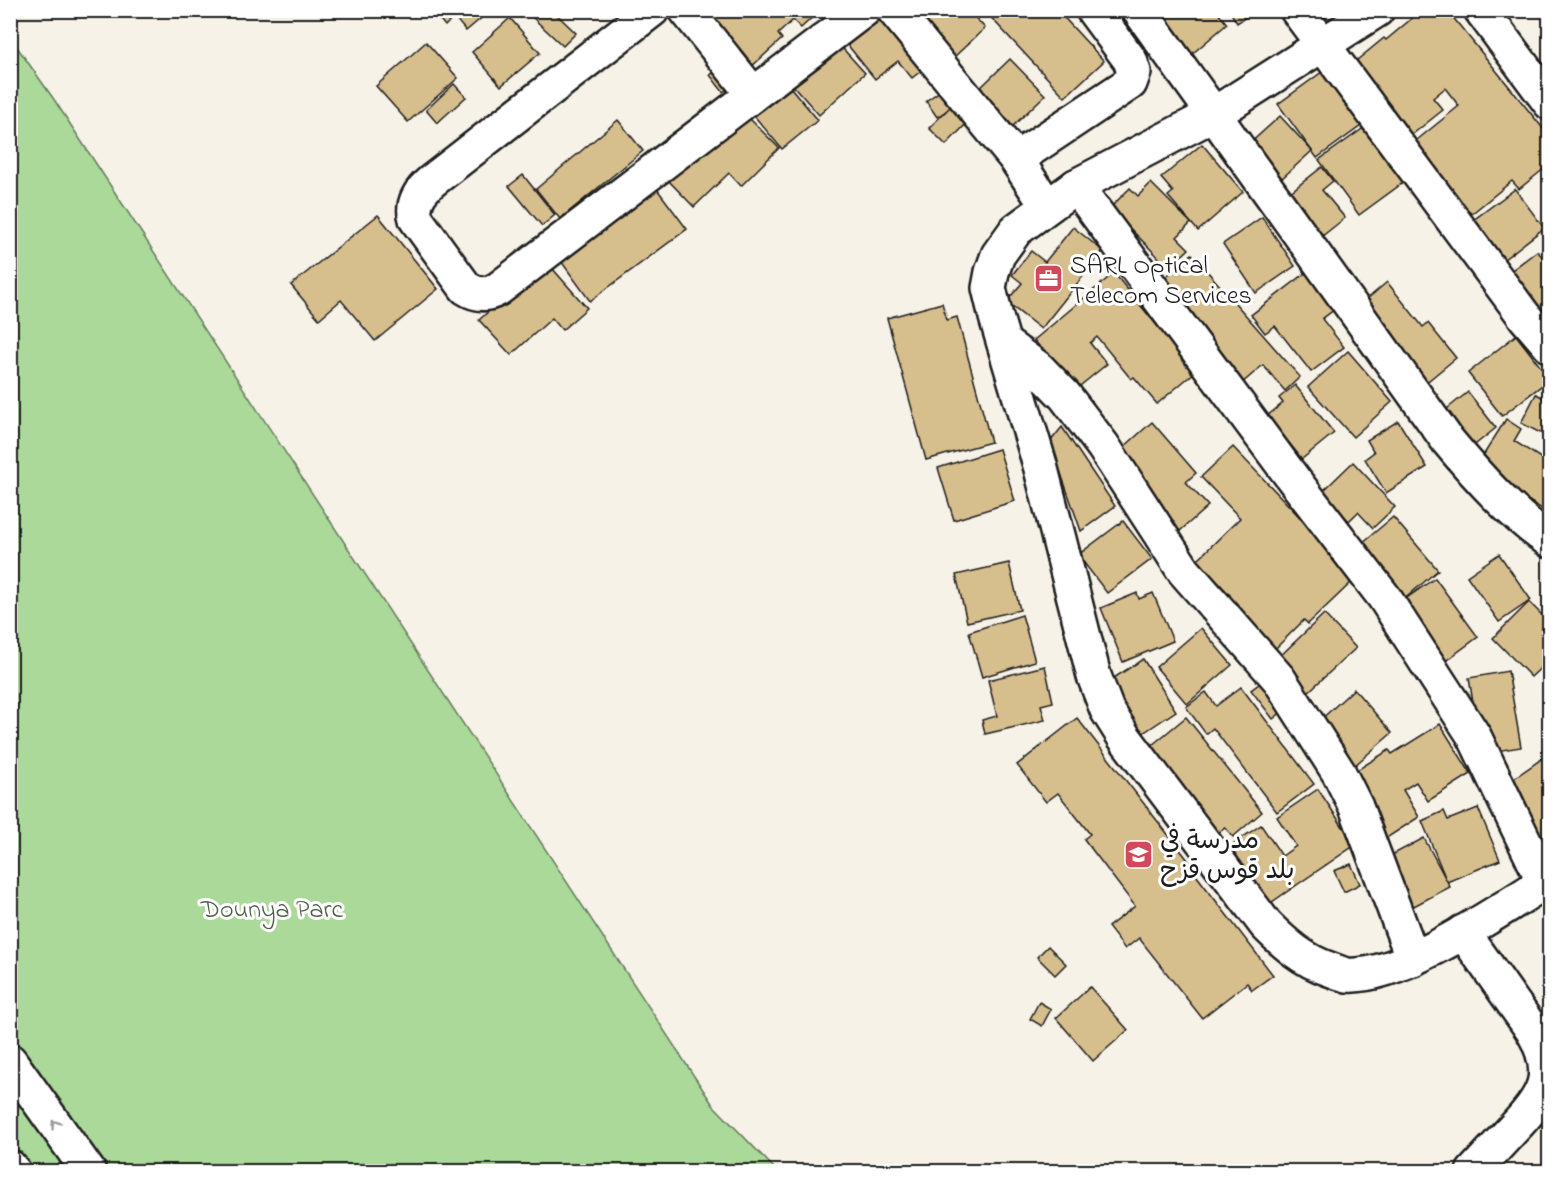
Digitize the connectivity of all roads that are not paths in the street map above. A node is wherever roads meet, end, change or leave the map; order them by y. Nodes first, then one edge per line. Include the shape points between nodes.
1 (652, 10) edge
2 (686, 10) edge
3 (864, 10) edge
4 (894, 10) edge
5 (1093, 10) edge
6 (1139, 10) edge
7 (1297, 10) edge
8 (1377, 10) edge
9 (1481, 10) edge
10 (1322, 47) junction
11 (753, 94) junction
12 (1550, 103) edge
13 (1215, 114) junction
14 (1016, 159) junction
15 (1076, 186) junction
16 (1047, 207) junction
17 (1004, 343) junction
18 (1550, 346) edge
19 (1545, 543) edge
20 (1547, 880) edge
21 (1463, 932) junction
22 (1413, 959) junction
23 (10, 1061) edge
24 (10, 1167) edge
25 (14, 1172) edge
26 (89, 1172) edge
27 (1473, 1172) edge

1 - 11 main road via 420,194 414,207 416,219 466,288 478,294 498,289
2 - 11 main road
3 - 11 main road
4 - 14 main road
5 - 14 main road via 1130,60 1134,72 1130,83
6 - 13 main road
7 - 10 main road
8 - 10 main road
9 - 12 main road
10 - 13 main road
10 - 18 main road
13 - 15 main road
13 - 19 main road via 1448,441
14 - 16 main road
15 - 16 main road
15 - 20 main road via 1384,597 1474,736
16 - 17 main road via 1016,230 998,255 992,272 989,288
17 - 22 main road via 1038,368 1065,396 1103,446 1184,571 1279,679 1356,807
17 - 22 main road via 1094,676 1107,710 1124,737 1266,925 1291,950 1317,965 1347,975 1381,970
20 - 21 main road
21 - 22 main road
21 - 27 main road via 1533,1031 1546,1064 1539,1099
26 -> 23 main road
24 - 25 main road

